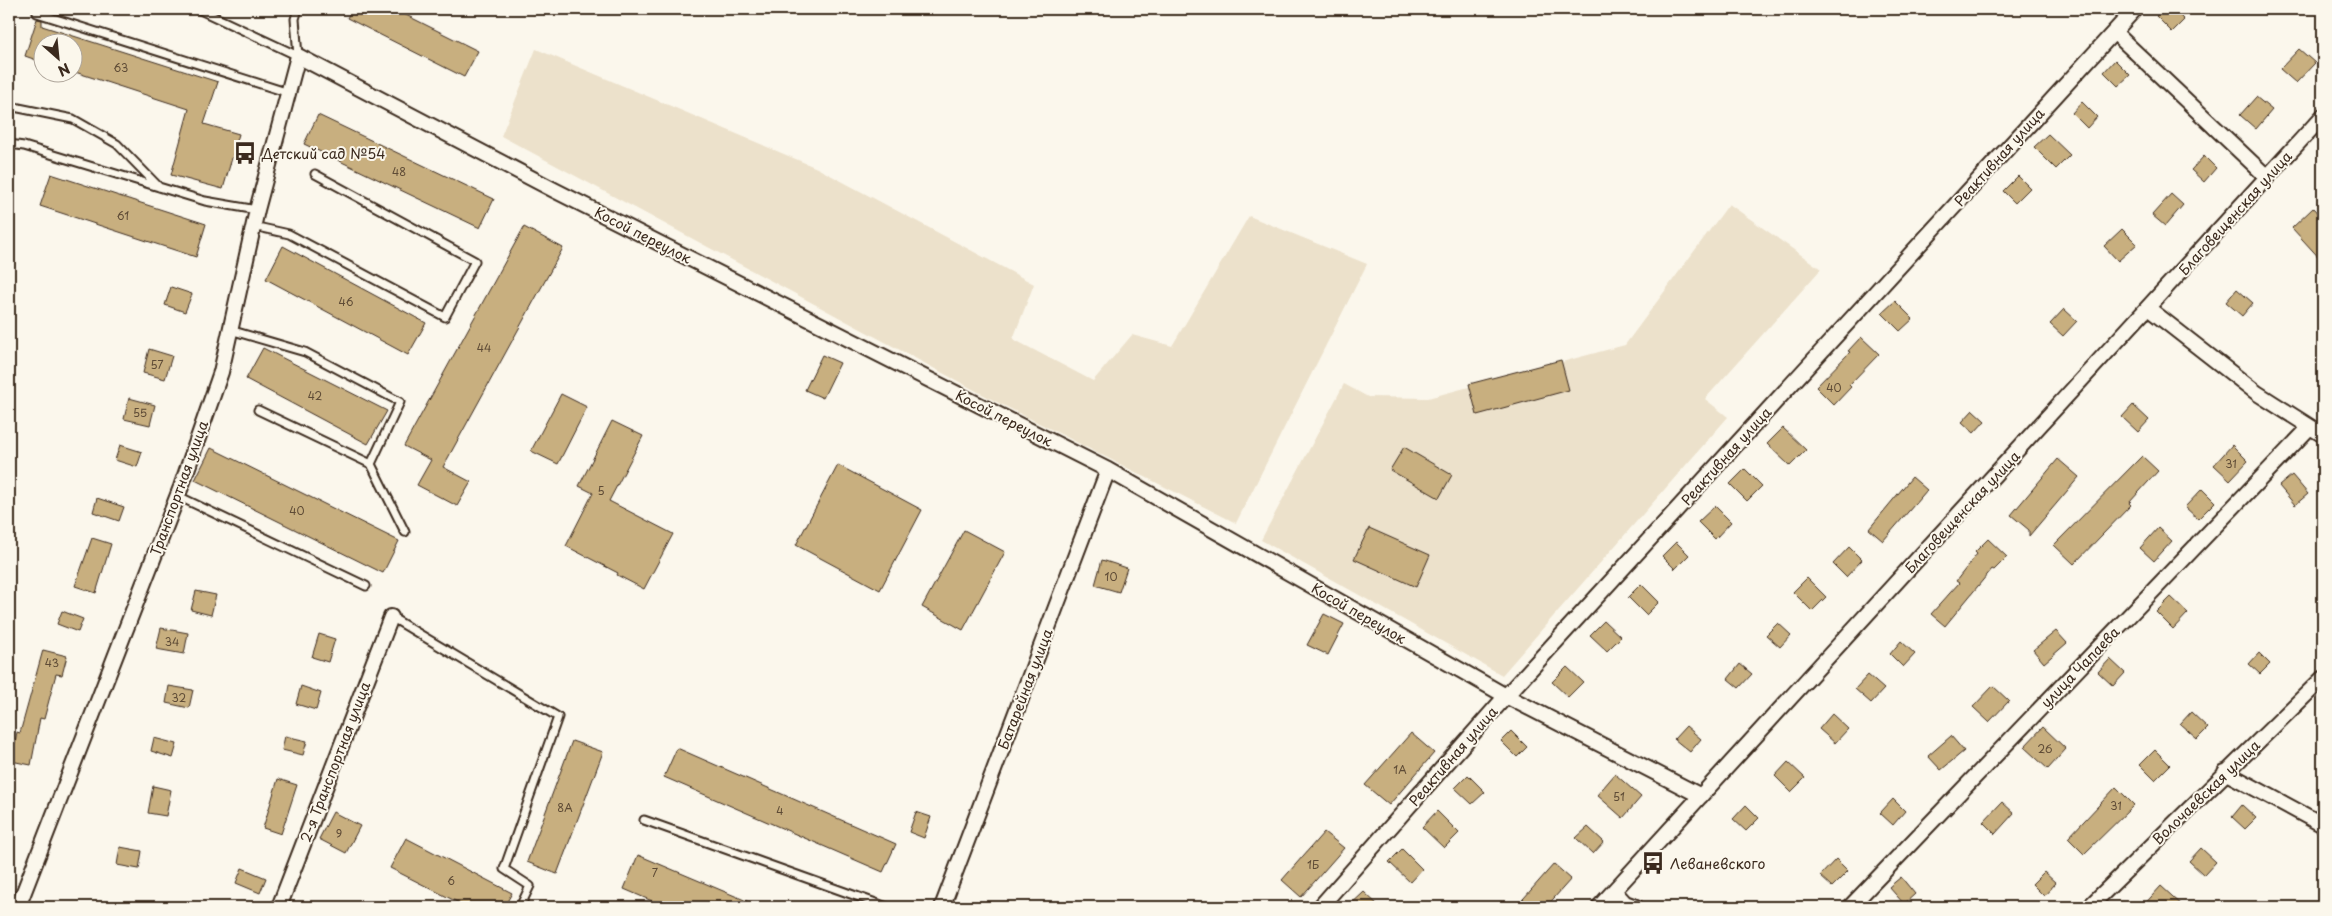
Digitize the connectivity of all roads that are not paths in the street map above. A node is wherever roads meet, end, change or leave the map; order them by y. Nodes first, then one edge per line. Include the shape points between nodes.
1 (198, 9) edge
2 (298, 9) edge
3 (2136, 9) edge
4 (37, 13) dead end
5 (2114, 32) junction
6 (298, 56) junction
7 (289, 94) junction
8 (9, 106) edge
9 (2323, 116) edge
10 (9, 144) edge
11 (315, 174) dead end
12 (2267, 177) junction
13 (159, 187) junction
14 (257, 210) junction
15 (253, 226) junction
16 (2148, 308) junction
17 (230, 330) junction
18 (258, 410) dead end
19 (2310, 427) junction
20 (2323, 435) edge
21 (371, 464) junction
22 (1108, 470) junction
23 (178, 496) junction
24 (405, 532) dead end
25 (366, 586) dead end
26 (391, 616) joint
27 (2323, 678) edge
28 (1506, 696) junction
29 (2225, 772) junction
30 (1701, 796) junction
31 (644, 820) dead end
32 (2323, 825) edge
33 (1614, 891) junction
34 (873, 905) edge
35 (18, 907) edge
36 (279, 907) edge
37 (520, 907) edge
38 (887, 907) edge
39 (942, 907) edge
40 (1320, 907) edge
41 (1599, 907) edge
42 (1636, 907) edge
43 (1850, 907) edge
44 (2089, 907) edge

1 - 6 lane
2 - 6 lane via 295,20
3 - 5 street, Реактивная улица
4 - 7 lane
5 - 12 street
5 - 28 street, Реактивная улица
6 - 7 street, Транспортная улица
6 - 22 street, Косой переулок via 554,190
7 - 14 street, Транспортная улица
8 - 13 lane via 73,118 117,144
9 - 12 street, Благовещенская улица
10 - 13 lane
11 - 15 lane via 475,261 445,317 289,234
12 - 16 street, Благовещенская улица
13 - 14 lane via 205,201
14 - 15 street, Транспортная улица
15 - 17 street, Транспортная улица
16 - 19 street via 2257,393
16 - 30 street, Благовещенская улица
17 - 21 lane via 305,352 400,402
17 - 23 street, Транспортная улица via 221,372
18 - 21 lane
19 - 20 street
19 - 43 street, улица Чапаева
21 - 24 lane
22 - 28 street, Косой переулок
22 - 39 street, Батарейная улица
23 - 25 lane
23 - 35 street, Транспортная улица
26 - 36 street, 2-я Транспортная улица
26 - 37 lane via 558,717 504,869 530,886
27 - 29 street, Волочаевская улица
28 - 30 street, Косой переулок
28 - 40 street, Реактивная улица
29 - 32 street
29 - 44 street, Волочаевская улица
30 - 33 street, Благовещенская улица
31 - 34 lane
33 - 41 street, Благовещенская улица
33 - 42 street via 1625,903
34 - 38 lane

